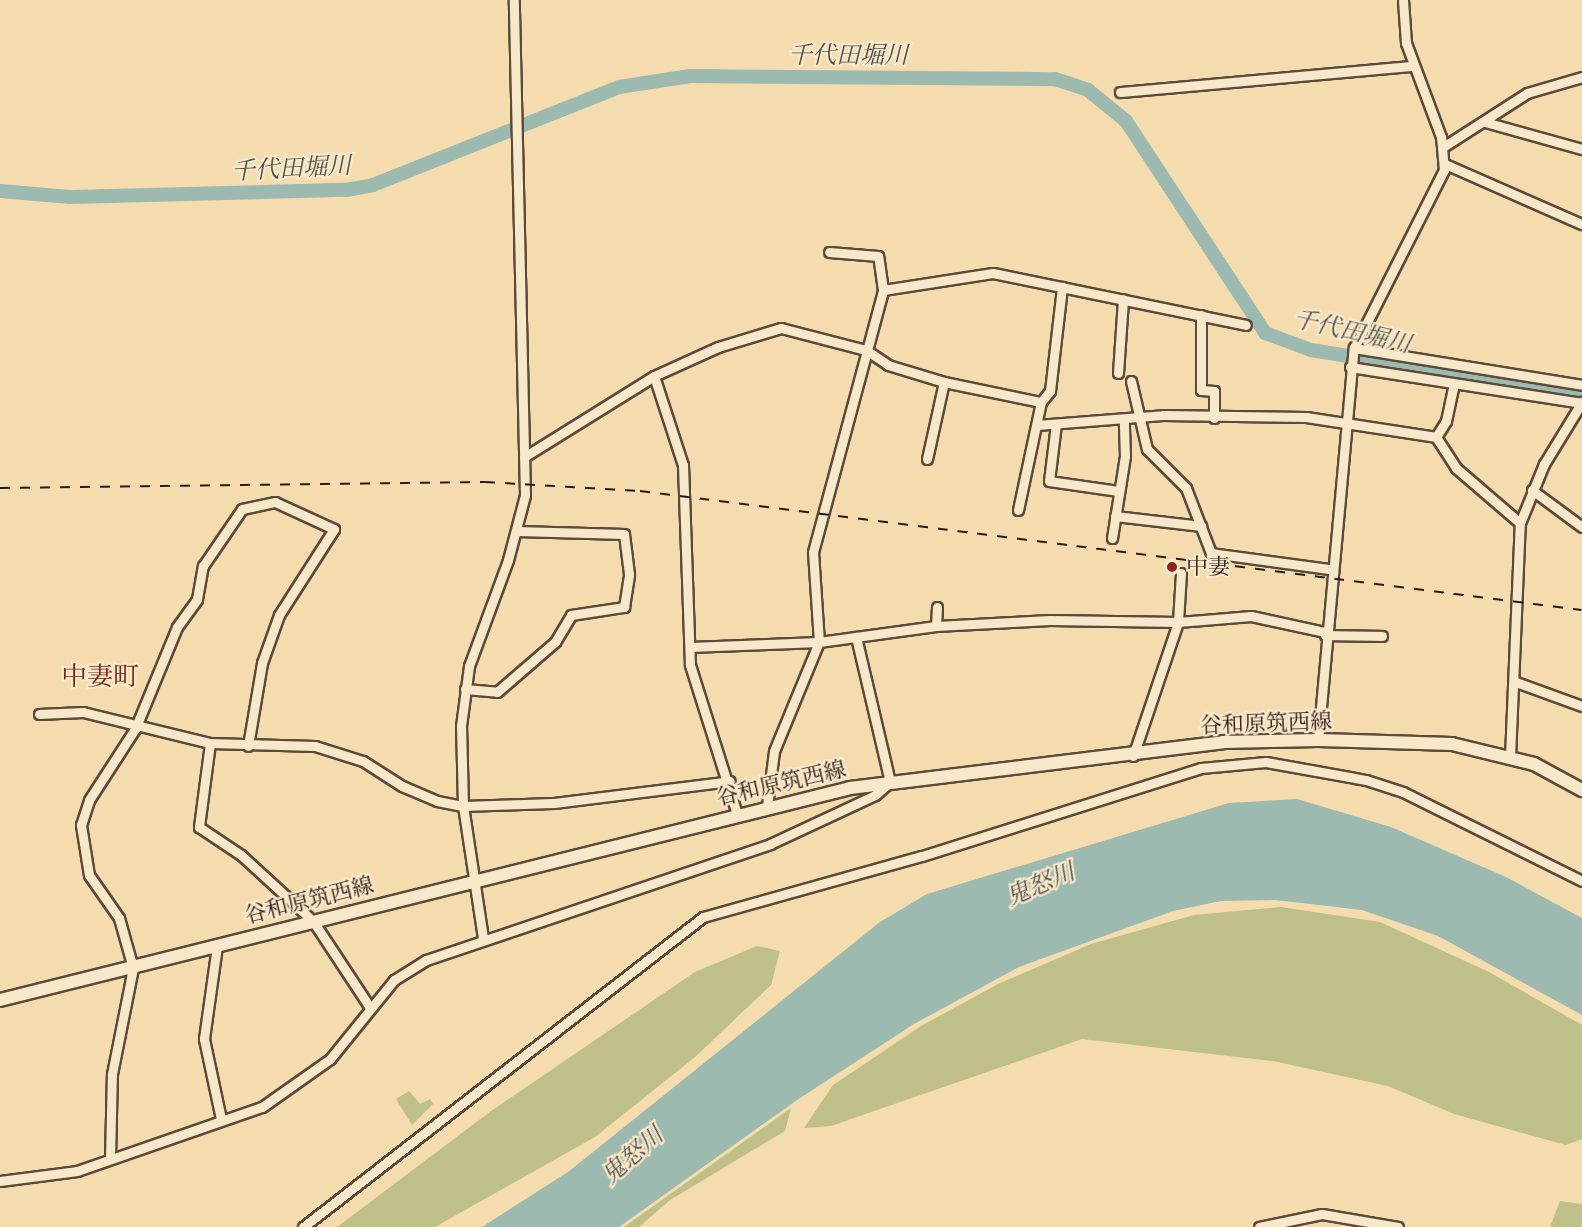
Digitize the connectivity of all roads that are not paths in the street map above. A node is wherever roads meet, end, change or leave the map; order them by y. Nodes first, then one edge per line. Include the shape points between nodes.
1 (514, 0) edge
2 (1403, 0) edge
3 (1412, 66) junction
4 (1582, 77) edge
5 (1120, 92) dead end
6 (1485, 122) junction
7 (1443, 147) junction
8 (1582, 149) edge
9 (1445, 164) junction
10 (1582, 224) edge
11 (829, 252) dead end
12 (1062, 287) junction
13 (883, 290) junction
14 (1123, 299) junction
15 (1201, 315) junction
16 (1246, 325) dead end
17 (1354, 348) junction
18 (866, 350) junction
19 (1350, 367) junction
20 (1118, 373) dead end
21 (654, 376) junction
22 (1131, 381) dead end
23 (944, 382) junction
24 (1582, 385) edge
25 (1453, 387) junction
26 (1041, 402) junction
27 (1582, 403) edge
28 (1214, 418) junction
29 (1137, 419) junction
30 (1124, 420) junction
31 (1343, 421) junction
32 (1056, 424) junction
33 (1037, 425) junction
34 (1436, 437) junction
35 (524, 457) junction
36 (927, 459) dead end
37 (1532, 490) junction
38 (1118, 491) junction
39 (1017, 510) dead end
40 (1115, 516) junction
41 (1520, 523) junction
42 (1201, 526) junction
43 (1582, 526) edge
44 (517, 531) junction
45 (1112, 538) dead end
46 (1330, 569) junction
47 (1181, 573) dead end
48 (938, 607) dead end
49 (1178, 622) junction
50 (936, 626) junction
51 (1325, 633) junction
52 (1382, 636) dead end
53 (856, 637) junction
54 (819, 642) junction
55 (690, 647) junction
56 (1516, 682) junction
57 (465, 689) junction
58 (1582, 706) edge
59 (39, 714) dead end
60 (135, 729) junction
61 (1318, 740) junction
62 (210, 743) junction
63 (248, 747) junction
64 (1133, 756) junction
65 (1510, 757) junction
66 (730, 781) junction
67 (890, 782) junction
68 (1582, 790) edge
69 (463, 806) junction
70 (767, 806) junction
71 (737, 814) junction
72 (475, 880) junction
73 (1582, 881) edge
74 (313, 921) junction
75 (483, 938) junction
76 (217, 946) junction
77 (133, 968) junction
78 (0, 1000) edge
79 (369, 1006) junction
80 (221, 1119) junction
81 (110, 1159) junction
82 (0, 1180) edge
83 (303, 1227) edge
84 (1259, 1227) edge
85 (1398, 1227) edge

1 - 35 street
2 - 3 street
3 - 5 street
3 - 7 street
4 - 6 street via 1527,93
6 - 7 street
6 - 8 street
7 - 9 street
9 - 10 street
9 - 17 street
11 - 13 street via 878,256
12 - 13 street via 993,273
12 - 14 street
12 - 26 street via 1050,391
13 - 18 street
14 - 15 street
14 - 20 street
15 - 16 street
15 - 28 street via 1202,390 1214,391
17 - 19 street
17 - 24 street
18 - 21 street via 781,328 718,347
18 - 23 street via 888,365
18 - 54 street via 848,438 823,503 813,552
19 - 25 street
19 - 31 street
21 - 35 street
21 - 55 street via 683,465
22 - 29 street
23 - 26 street
23 - 36 street
25 - 27 street
25 - 34 street via 1446,421
26 - 33 street
27 - 37 street
28 - 29 street
28 - 31 street
29 - 30 street
29 - 42 street via 1147,449 1186,488
30 - 32 street
30 - 38 street
31 - 34 street
31 - 46 street
32 - 33 street
32 - 38 street via 1049,482
33 - 39 street
34 - 41 street via 1456,468
35 - 44 street via 525,495
37 - 41 street
37 - 43 street
38 - 40 street
40 - 42 street
40 - 45 street
41 - 56 street
42 - 46 street via 1217,556
44 - 57 street
44 - 57 street via 624,534 629,574 624,607 571,615 555,642 497,692
46 - 51 street
47 - 49 street
48 - 50 street
49 - 50 street
49 - 51 street via 1251,616
49 - 64 street
50 - 53 street
51 - 52 street
51 - 61 street
53 - 54 street
53 - 67 street
54 - 55 street
54 - 70 street via 774,751
55 - 66 street via 700,703
56 - 58 street
56 - 65 street
57 - 69 street
59 - 60 street via 83,712
60 - 62 street
60 - 63 street via 177,627 198,599 203,566 243,509 275,502 333,529 279,615 262,663
60 - 77 street via 89,800 81,825 89,875 119,918
61 - 64 main road, 谷和原筑西線 via 1223,742
61 - 65 main road, 谷和原筑西線 via 1452,744
62 - 63 street
62 - 74 street via 199,827 241,855
63 - 69 street via 337,751 363,761 402,786
64 - 67 main road, 谷和原筑西線
65 - 68 main road, 谷和原筑西線
66 - 69 street via 554,803
66 - 71 street
67 - 70 main road, 谷和原筑西線
67 - 75 street via 831,818 771,844
69 - 72 street
70 - 71 main road, 谷和原筑西線
71 - 72 main road, 谷和原筑西線
72 - 74 main road, 谷和原筑西線
72 - 75 street
73 - 83 street via 1403,792 1366,780 1266,762 1201,768 922,856 703,917
74 - 76 main road, 谷和原筑西線
74 - 79 street
75 - 79 street via 426,960 394,980
76 - 77 main road, 谷和原筑西線
76 - 80 street via 204,1038
77 - 78 main road, 谷和原筑西線
77 - 81 street via 112,1074
79 - 80 street via 330,1059 283,1097
80 - 81 street
81 - 82 street via 77,1171
84 - 85 street via 1322,1214

